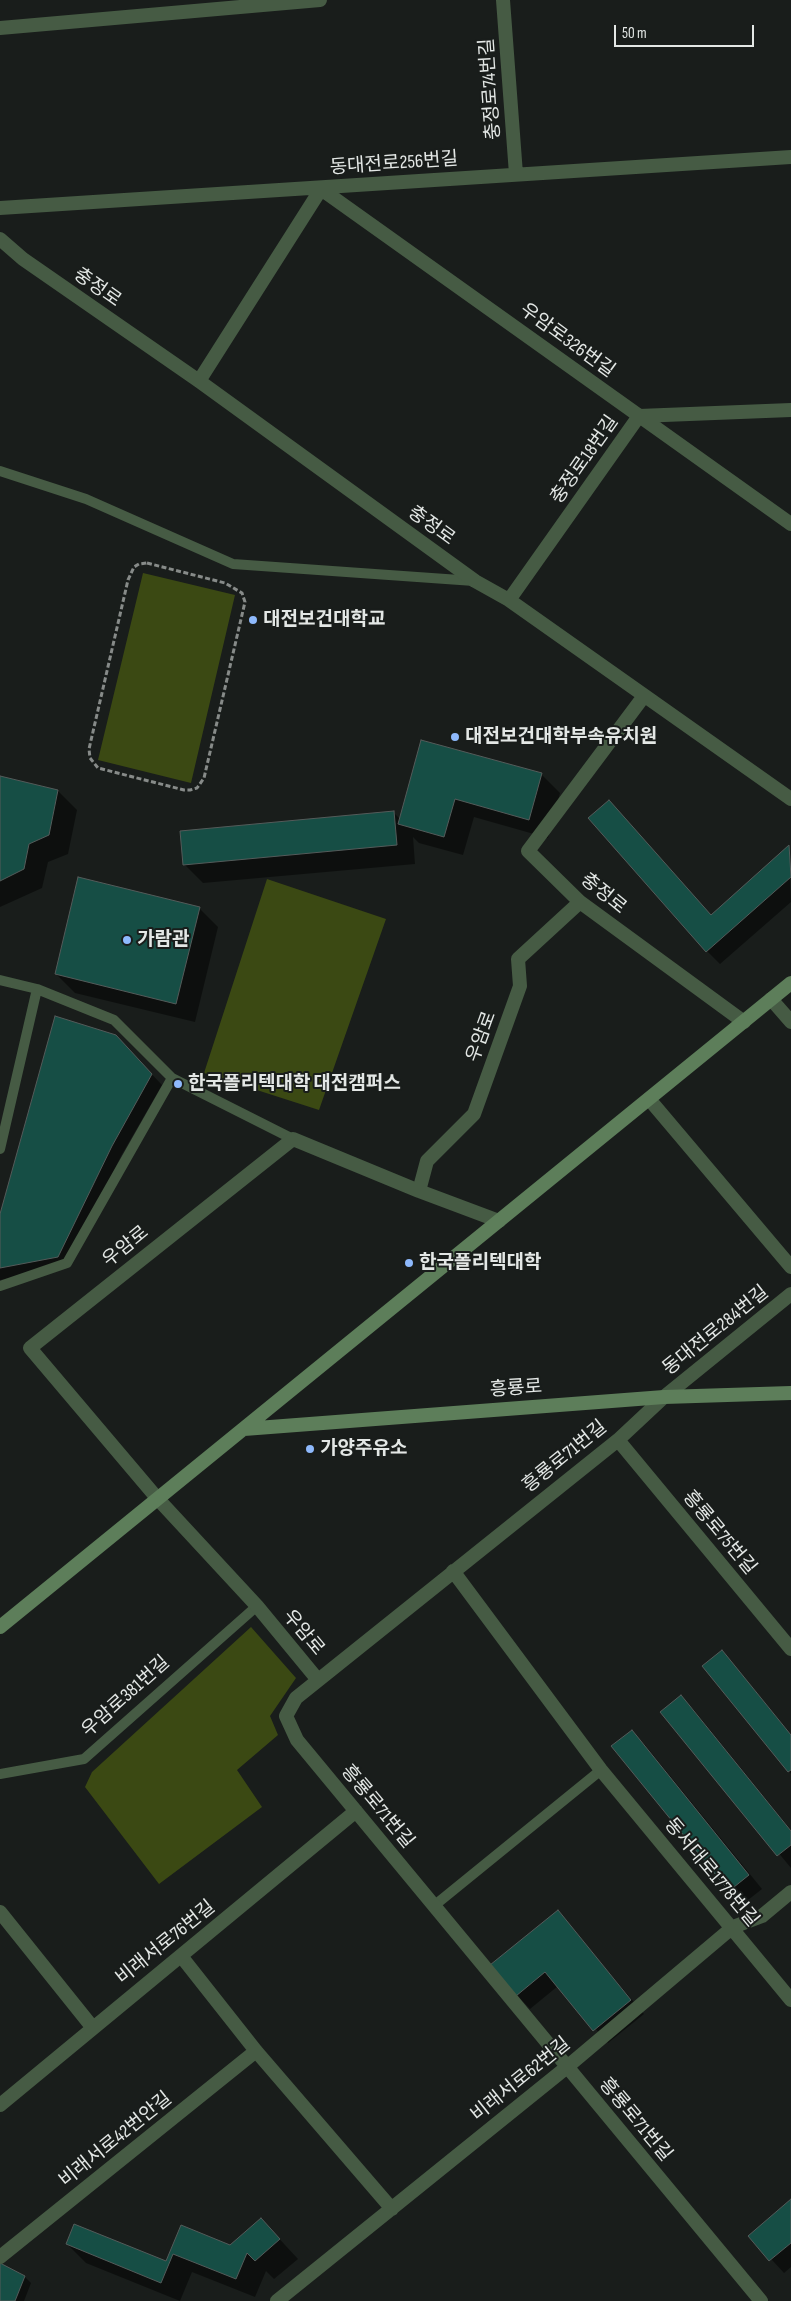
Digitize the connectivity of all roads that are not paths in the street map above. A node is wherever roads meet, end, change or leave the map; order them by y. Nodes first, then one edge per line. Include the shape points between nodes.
1 (320, 0) edge
2 (503, 0) edge
3 (0, 28) edge
4 (791, 157) edge
5 (516, 174) junction
6 (321, 188) junction
7 (0, 208) edge
8 (0, 239) edge
9 (199, 381) junction
10 (791, 410) edge
11 (639, 416) junction
12 (0, 472) edge
13 (791, 524) edge
14 (475, 581) junction
15 (508, 600) junction
16 (644, 696) junction
17 (791, 799) edge
18 (580, 902) junction
19 (0, 980) edge
20 (791, 982) edge
21 (37, 989) junction
22 (771, 999) junction
23 (744, 1022) junction
24 (791, 1022) edge
25 (172, 1078) junction
26 (649, 1099) junction
27 (293, 1139) junction
28 (0, 1149) edge
29 (419, 1191) junction
30 (499, 1221) junction
31 (791, 1267) edge
32 (0, 1286) edge
33 (791, 1294) edge
34 (791, 1393) edge
35 (664, 1397) junction
36 (244, 1429) junction
37 (618, 1440) junction
38 (157, 1498) junction
39 (453, 1571) junction
40 (256, 1606) junction
41 (0, 1627) edge
42 (791, 1649) edge
43 (318, 1680) junction
44 (601, 1770) junction
45 (0, 1774) edge
46 (356, 1811) junction
47 (791, 1892) edge
48 (435, 1906) junction
49 (0, 1912) edge
50 (733, 1928) junction
51 (181, 1956) junction
52 (791, 2000) edge
53 (93, 2028) junction
54 (256, 2051) junction
55 (567, 2067) junction
56 (0, 2104) edge
57 (392, 2209) junction
58 (0, 2257) edge
59 (277, 2301) edge
60 (761, 2301) edge

1 - 3 street
2 - 5 street, 충정로74번길
4 - 5 street, 동대전로256번길
5 - 6 street, 동대전로256번길
6 - 7 street, 동대전로256번길
6 - 9 street
6 - 11 street, 우암로326번길
8 - 9 street, 충정로 via 23,259
9 - 14 street, 충정로
10 - 11 street, 충정로18번길
11 - 13 street, 우암로326번길
11 - 15 street, 충정로18번길
12 - 14 lane via 86,499 233,564
14 - 15 street, 충정로
15 - 16 street, 충정로
16 - 17 street, 충정로
16 - 18 street, 충정로 via 528,851
18 - 23 street, 충정로
18 - 29 street, 우암로 via 518,959 520,986 474,1114 427,1161
19 - 21 lane
20 - 22 main road
21 - 25 lane via 114,1020
21 - 28 lane
22 - 23 main road
22 - 24 street
23 - 26 main road
25 - 27 lane
25 - 32 lane via 67,1263
26 - 30 main road
26 - 31 street
27 - 29 street
27 - 38 street, 우암로 via 30,1348
29 - 30 street
30 - 36 main road
33 - 35 street, 동대전로284번길
34 - 35 main road, 흥룡로
35 - 36 main road, 흥룡로
35 - 37 street, 흥룡로71번길
36 - 38 main road
37 - 39 street, 흥룡로71번길
37 - 42 street, 흥룡로75번길
38 - 40 street, 우암로
38 - 41 main road
39 - 43 street, 흥룡로71번길
39 - 44 street, 동서대로1778번길
40 - 43 street, 우암로
40 - 45 lane, 우암로381번길 via 84,1759
43 - 46 street, 흥룡로71번길 via 296,1698 286,1716 297,1740
44 - 48 lane
44 - 50 street, 동서대로1778번길
46 - 48 street, 흥룡로71번길
46 - 51 street, 비래서로76번길
47 - 50 street, 비래서로62번길 via 762,1916
48 - 55 street, 흥룡로71번길
49 - 53 street
50 - 52 street, 동서대로1778번길
50 - 55 street, 비래서로62번길
51 - 53 street, 비래서로76번길
51 - 54 street
53 - 56 street, 비래서로76번길
54 - 57 street
54 - 58 street, 비래서로42번안길
55 - 57 street, 비래서로62번길
55 - 60 street, 흥룡로71번길
57 - 59 street, 비래서로62번길

